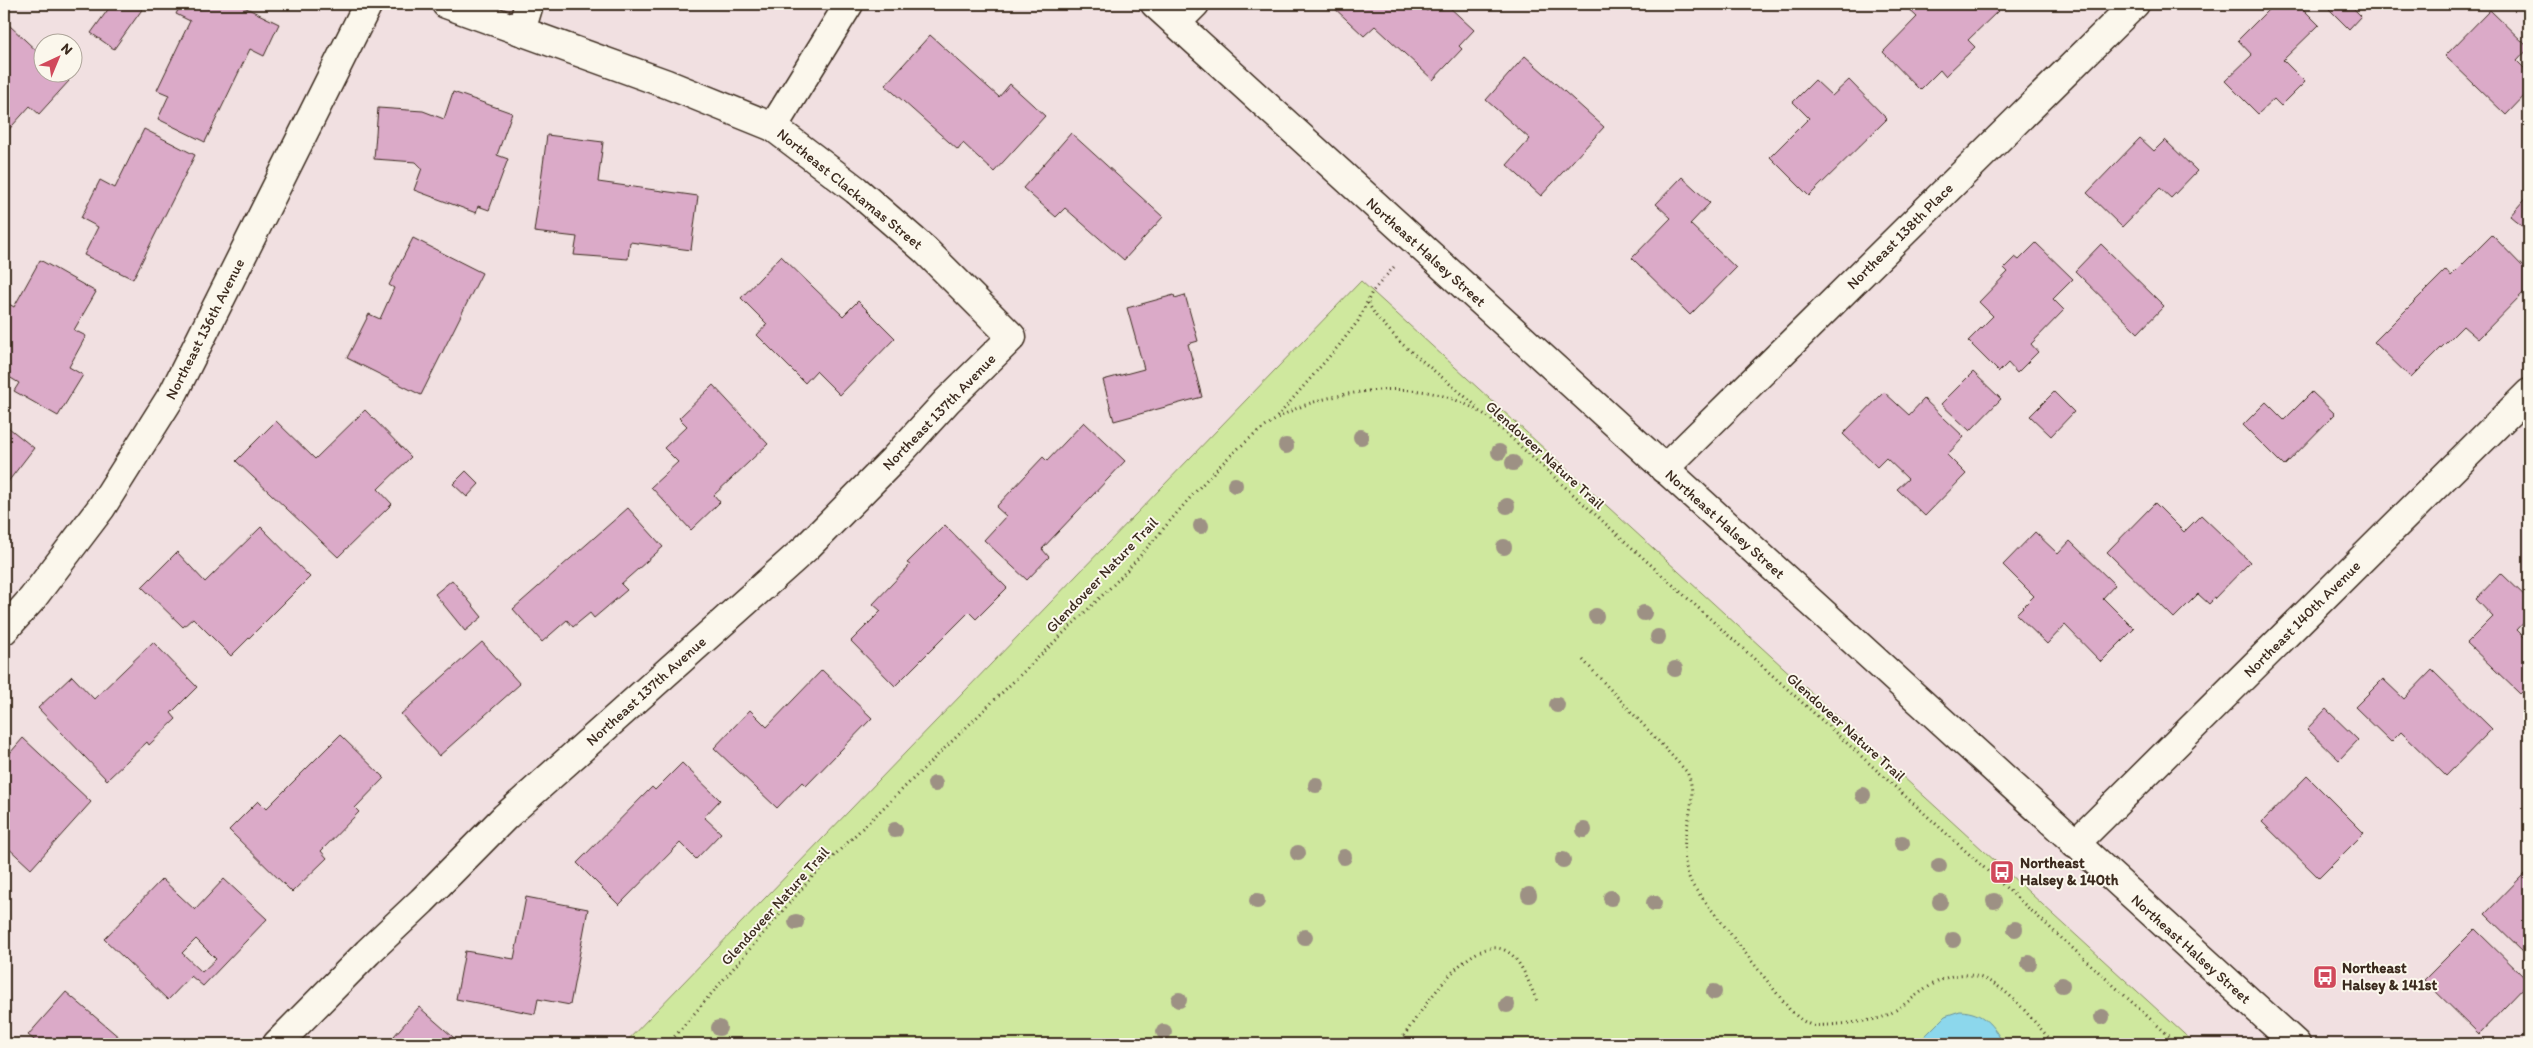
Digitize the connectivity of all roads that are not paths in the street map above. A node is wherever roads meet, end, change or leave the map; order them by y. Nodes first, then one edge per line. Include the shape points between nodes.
1 (368, 4) edge
2 (446, 4) edge
3 (529, 4) edge
4 (849, 4) edge
5 (1156, 4) edge
6 (2135, 4) edge
7 (1185, 13) edge
8 (520, 31) junction
9 (774, 126) junction
10 (1012, 337) joint
11 (2529, 393) edge
12 (1664, 469) junction
13 (4, 630) edge
14 (2075, 844) junction
15 (278, 1044) edge
16 (2296, 1044) edge

1 - 13 street, Northeast 136th Avenue via 174,392 101,508 32,599
2 - 8 street, Northeast Clackamas Street
3 - 8 street
4 - 9 street
5 - 7 street, Northeast Halsey Street
6 - 12 street, Northeast 138th Place
7 - 12 street, Northeast Halsey Street via 1415,242
8 - 9 street, Northeast Clackamas Street
9 - 10 street, Northeast Clackamas Street via 856,190 925,250
10 - 15 street, Northeast 137th Avenue via 807,547 505,818
11 - 14 street, Northeast 140th Avenue
12 - 14 street, Northeast Halsey Street
14 - 16 street, Northeast Halsey Street

